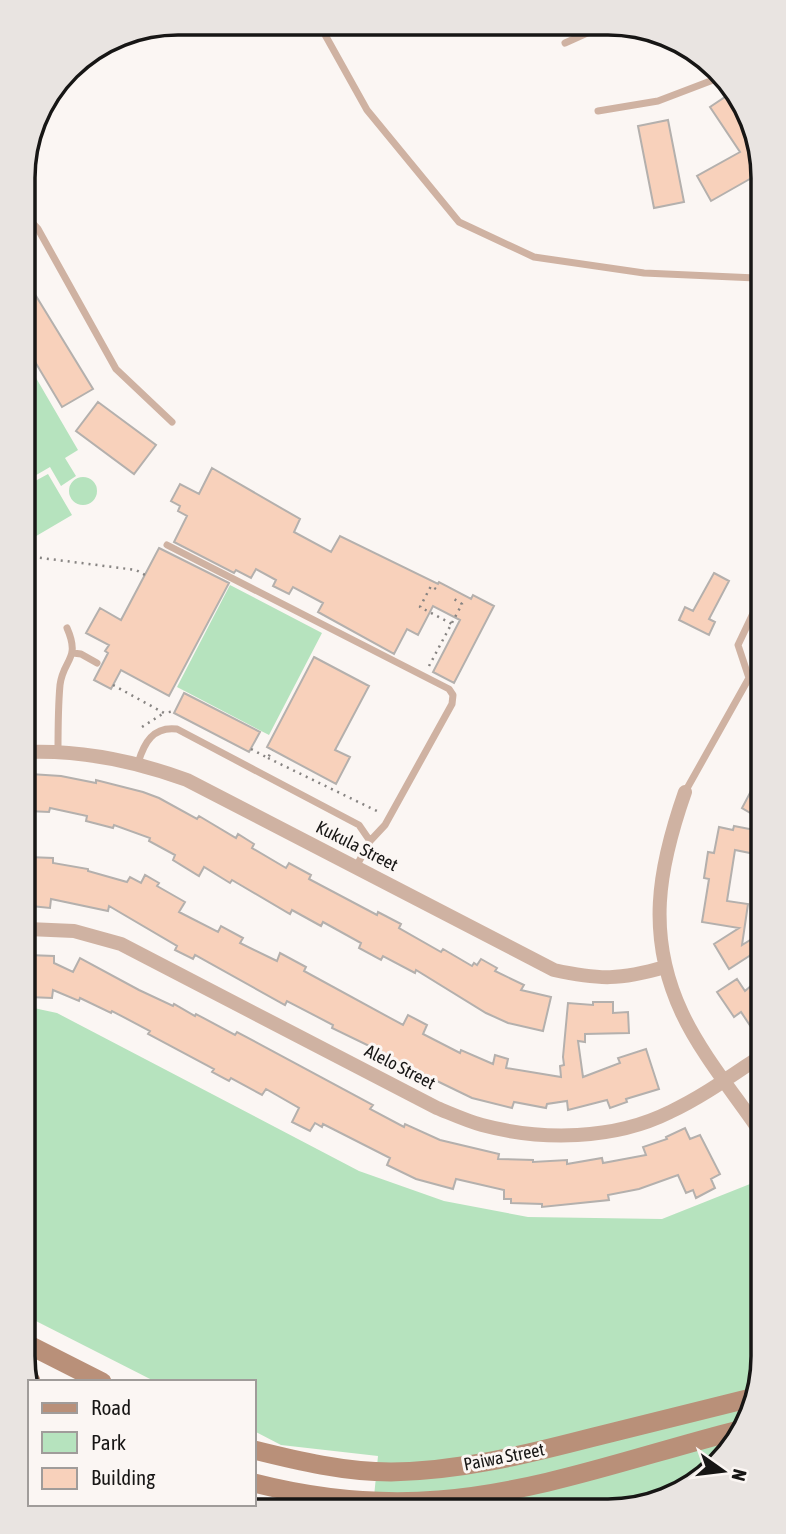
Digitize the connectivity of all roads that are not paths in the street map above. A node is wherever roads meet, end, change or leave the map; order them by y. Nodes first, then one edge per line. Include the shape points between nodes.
1 (325, 35) edge
2 (583, 35) edge
3 (565, 43) dead end
4 (712, 81) edge
5 (598, 111) dead end
6 (35, 227) edge
7 (751, 278) edge
8 (173, 422) dead end
9 (167, 545) dead end
10 (751, 618) edge
11 (67, 628) dead end
12 (73, 653) junction
13 (97, 663) dead end
14 (749, 678) joint
15 (58, 751) junction
16 (35, 752) edge
17 (138, 763) junction
18 (685, 792) joint
19 (370, 841) junction
20 (356, 867) junction
21 (35, 929) edge
22 (666, 967) junction
23 (751, 1063) edge
24 (725, 1080) junction
25 (751, 1118) edge
26 (35, 1348) edge
27 (98, 1380) edge
28 (744, 1400) edge
29 (728, 1433) edge
30 (256, 1451) edge
31 (326, 1465) junction
32 (389, 1472) junction
33 (256, 1483) edge
34 (332, 1499) edge
35 (348, 1499) edge
36 (356, 1499) edge
37 (446, 1499) edge

1 - 7 lane via 367,110 458,222 534,257 644,273
2 - 3 lane
4 - 5 lane via 658,101
6 - 8 lane via 116,369
9 - 19 lane via 449,689 452,704 385,825
10 - 14 lane via 738,645
11 - 12 lane
12 - 13 lane
12 - 15 lane via 60,682
14 - 18 lane
15 - 16 street, Kukula Street
15 - 17 street, Kukula Street
17 - 19 lane via 153,734 177,729 359,825
17 - 20 street, Kukula Street via 187,780
18 - 22 street via 662,870 658,912
19 - 20 lane
20 - 22 street, Kukula Street via 554,970 605,979
21 - 24 street, Alelo Street via 74,931 121,944 427,1104 480,1125 541,1135 622,1128 668,1114
22 - 24 street via 682,1014
23 - 24 street, Alelo Street
24 - 25 street
26 - 27 street
28 - 32 street, Paiwa Street via 505,1460
29 - 37 street, Paiwa Street via 537,1484
30 - 31 street, Paiwa Street
31 - 32 street, Paiwa Street
31 - 35 street
32 - 36 street
33 - 34 street, Paiwa Street

